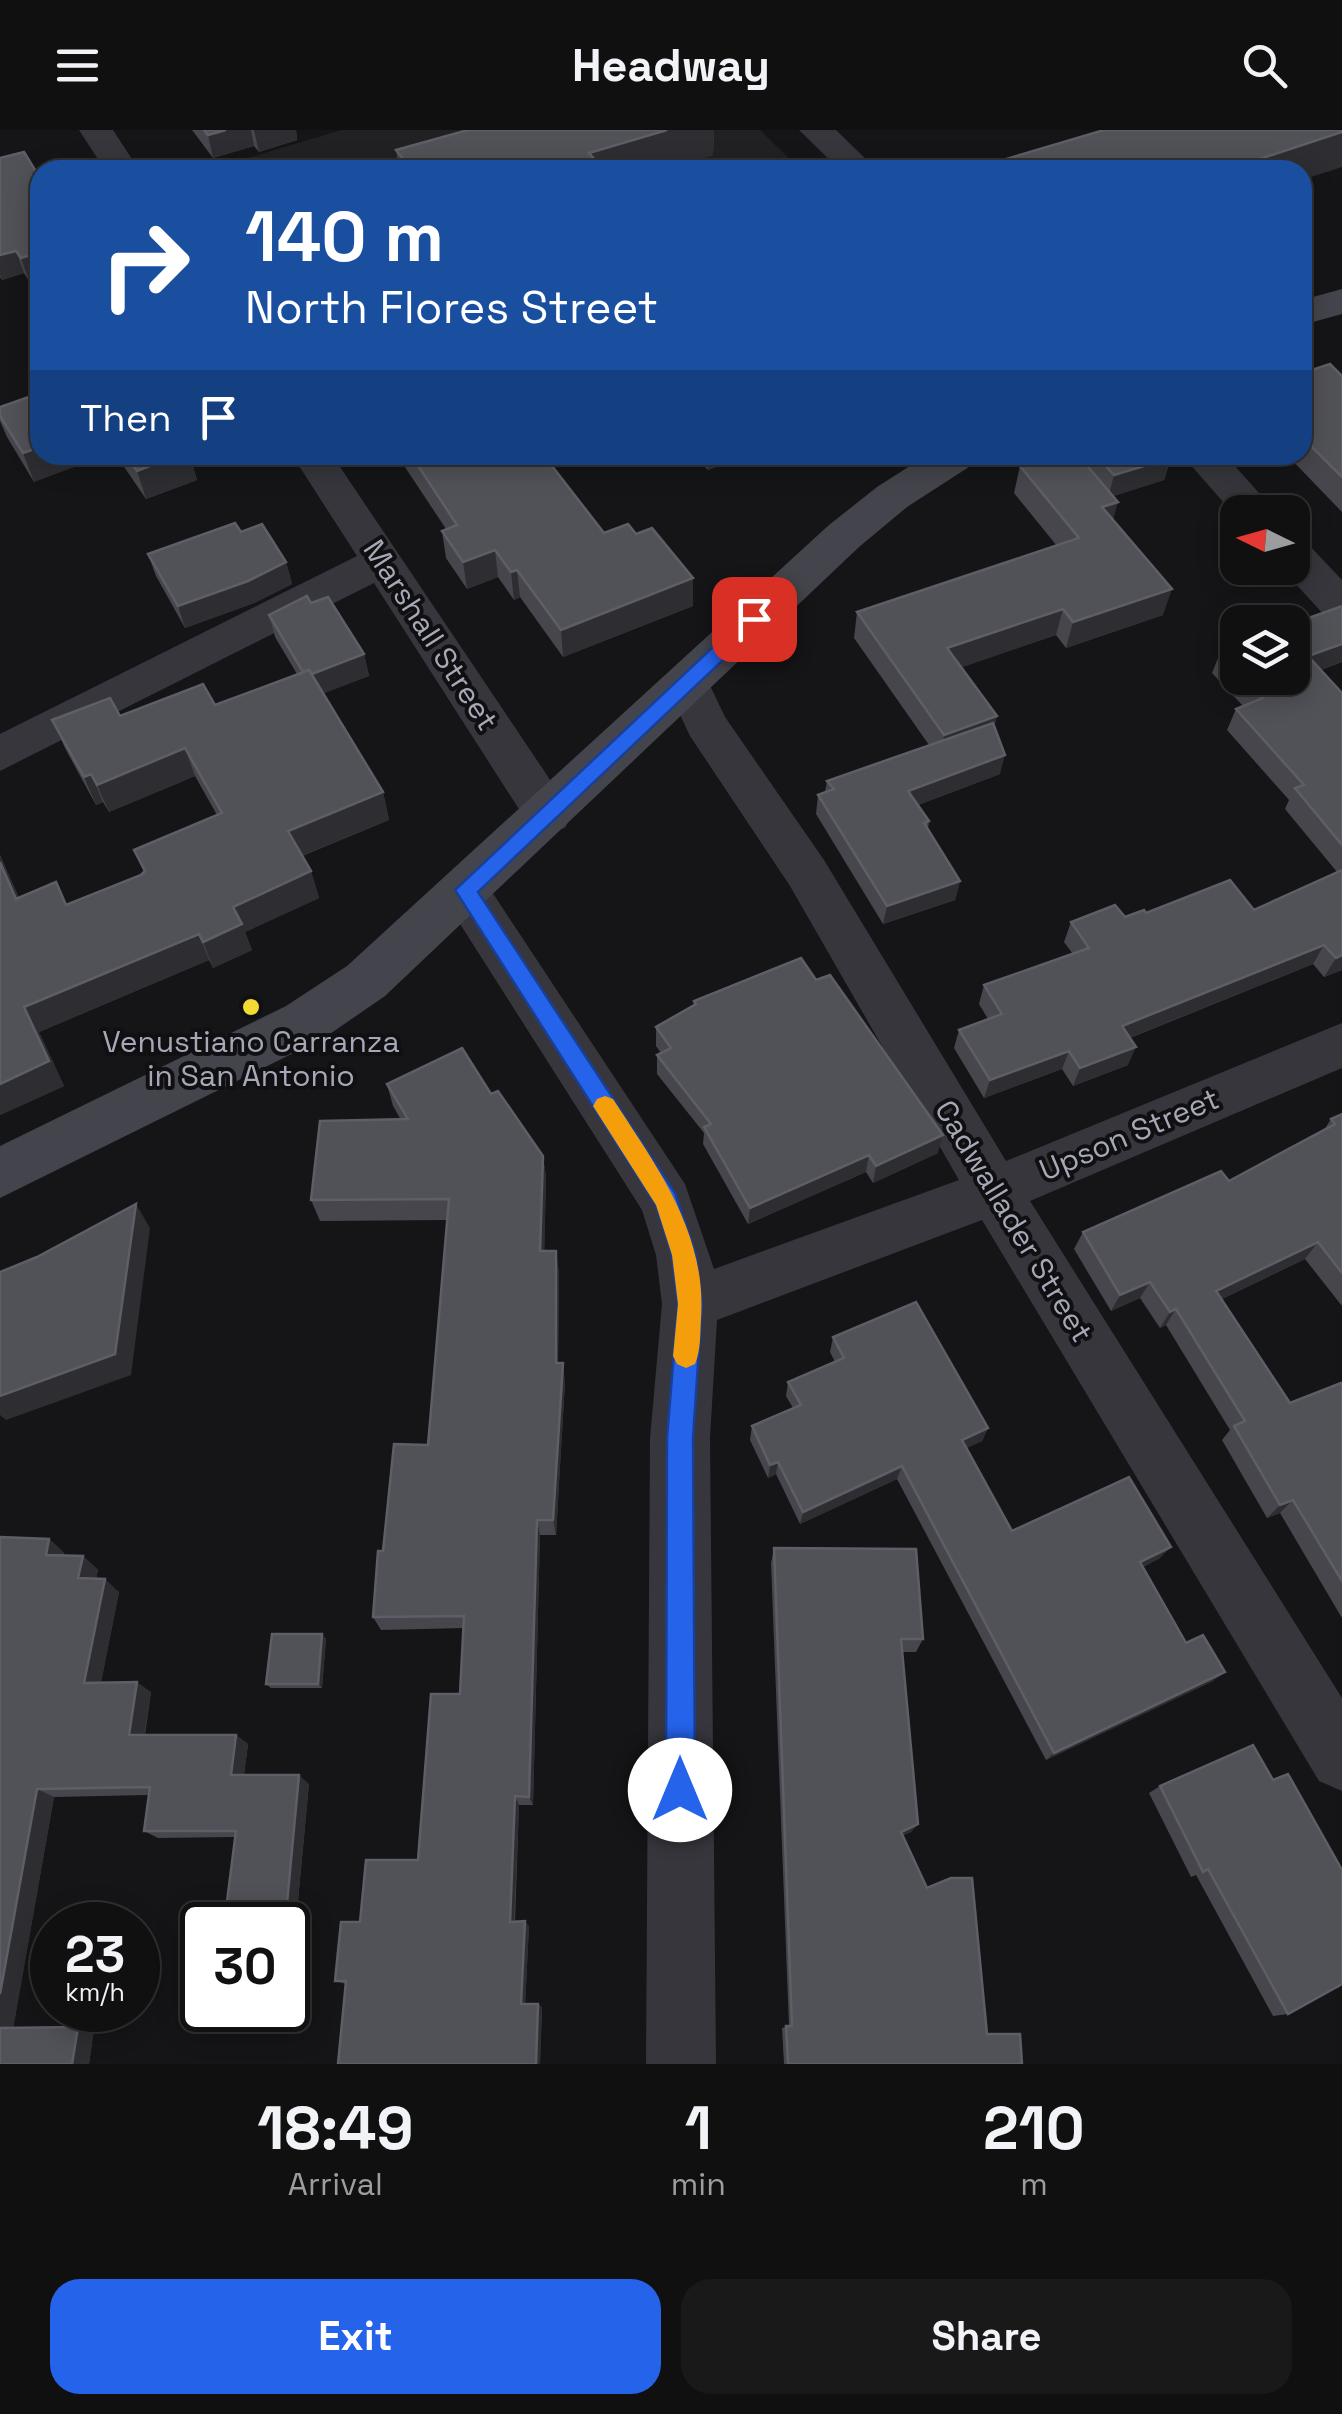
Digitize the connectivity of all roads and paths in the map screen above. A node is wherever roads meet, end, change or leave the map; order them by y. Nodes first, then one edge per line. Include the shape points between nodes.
1 (96, 130) edge
2 (816, 130) edge
3 (116, 160) edge
4 (849, 160) edge
5 (1342, 301) edge
6 (1312, 310) edge
7 (319, 465) edge
8 (942, 465) edge
9 (1211, 465) edge
10 (1239, 495) edge
11 (383, 560) junction
12 (1310, 572) edge
13 (1342, 607) edge
14 (688, 685) junction
15 (0, 754) edge
16 (548, 815) junction
17 (466, 890) junction
18 (1342, 1045) edge
19 (0, 1173) edge
20 (994, 1191) junction
21 (690, 1304) junction
22 (1342, 1758) edge
23 (681, 2064) edge

1 - 3 street
2 - 4 street
5 - 6 main road
7 - 11 street, Marshall Street
8 - 14 main road via 844,536
9 - 10 street
11 - 15 street
11 - 16 street, Marshall Street
12 - 13 street
14 - 16 main road
14 - 20 street, Cadwallader Street
16 - 17 main road
17 - 19 main road via 366,981 305,1022
17 - 21 street via 666,1200 684,1255
18 - 20 street, Upson Street
20 - 21 street, Upson Street
20 - 22 street, Cadwallader Street
21 - 23 street via 680,1438

